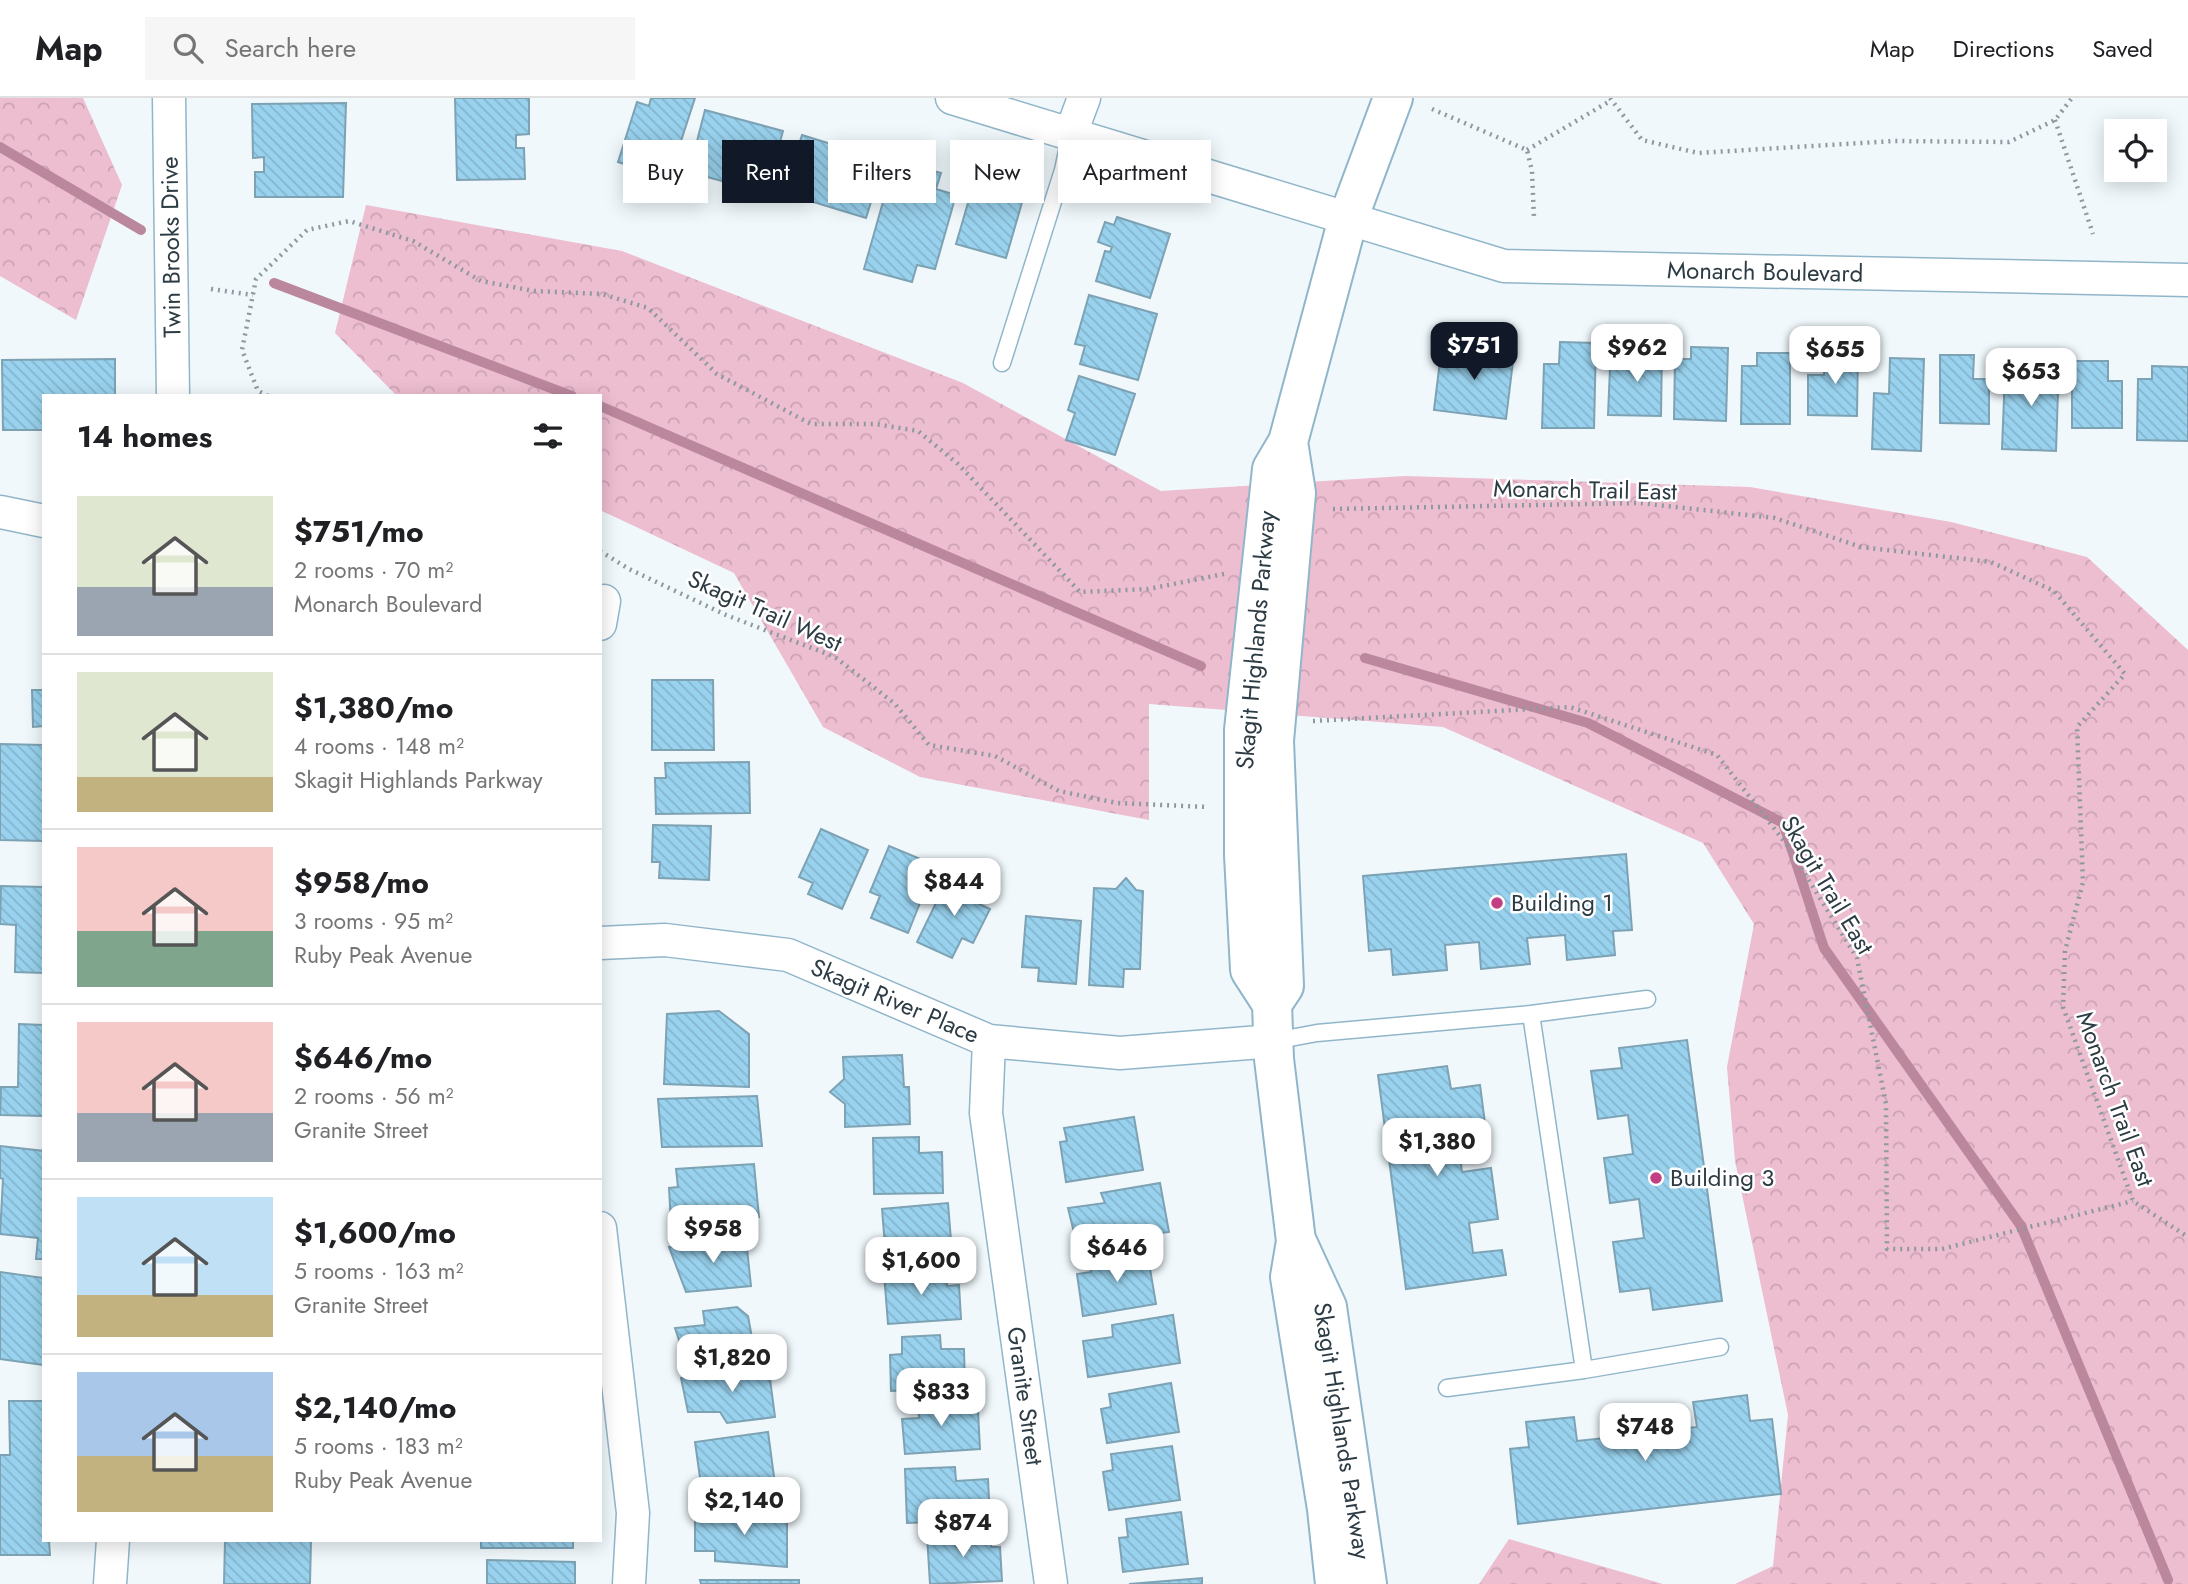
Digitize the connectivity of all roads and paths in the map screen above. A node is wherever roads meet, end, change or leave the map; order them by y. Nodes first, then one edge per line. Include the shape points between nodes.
1 (169, 98) edge
2 (952, 98) edge
3 (1084, 98) edge
4 (1393, 98) edge
5 (2072, 98) edge
6 (1610, 99) edge
7 (1432, 109) dead end
8 (2055, 120) junction
9 (1071, 133) junction
10 (1527, 150) junction
11 (1534, 218) dead end
12 (1348, 219) junction
13 (2093, 234) dead end
14 (2188, 280) edge
15 (211, 289) dead end
16 (253, 295) junction
17 (1002, 363) dead end
18 (173, 394) edge
19 (264, 394) edge
20 (1334, 509) dead end
21 (0, 512) edge
22 (42, 521) edge
23 (602, 552) edge
24 (1228, 573) dead end
25 (1312, 721) dead end
26 (1217, 807) dead end
27 (602, 943) edge
28 (1647, 999) dead end
29 (1531, 1014) junction
30 (989, 1041) junction
31 (1274, 1041) junction
32 (2133, 1201) junction
33 (2188, 1237) edge
34 (1296, 1241) junction
35 (602, 1245) edge
36 (1720, 1347) dead end
37 (1584, 1370) junction
38 (1447, 1388) dead end
39 (113, 1542) edge
40 (110, 1584) edge
41 (629, 1584) edge
42 (1051, 1584) edge
43 (1335, 1584) edge
44 (1367, 1584) edge

1 - 18 street, Twin Brooks Drive
2 - 9 street, Monarch Boulevard
3 - 9 street
4 - 12 street, Skagit Highlands Parkway
5 - 8 path
6 - 8 path via 1642,140 1698,153 1894,141 2009,142
6 - 10 path
7 - 10 path
8 - 13 path
9 - 12 street, Monarch Boulevard
9 - 17 lane
10 - 11 path
12 - 14 street, Monarch Boulevard via 1504,266
12 - 31 street, Skagit Highlands Parkway via 1287,442 1296,493 1274,741 1284,986 1272,1004
15 - 16 path
16 - 19 path via 242,350 258,391
16 - 24 path via 257,279 307,230 349,221 414,241 481,281 534,291 602,294 648,308 717,374 811,424 875,424 918,431 958,464 1080,592 1148,589
20 - 32 path, Monarch Trail East via 1640,503 1775,518 1861,547 1991,562 2054,590 2125,674 2077,727 2083,882 2064,951 2063,1007
21 - 22 street
23 - 26 path, Skagit Trail West via 726,615 835,657 895,704 929,745 995,756 1059,791 1117,803
25 - 32 path, Skagit Trail East via 1570,707 1717,755 1787,845 1857,958 1886,1104 1887,1249 1941,1249
27 - 30 street, Skagit River Place via 665,940 788,955
28 - 29 lane
29 - 31 lane
29 - 37 lane
30 - 31 street, Skagit River Place via 1120,1053
30 - 42 street, Granite Street via 986,1113
31 - 34 street, Skagit Highlands Parkway
32 - 33 path, Monarch Trail East
34 - 43 street, Skagit Highlands Parkway via 1290,1277
34 - 44 street, Skagit Highlands Parkway via 1327,1307
35 - 41 street via 633,1513
36 - 37 lane
37 - 38 lane
39 - 40 street

